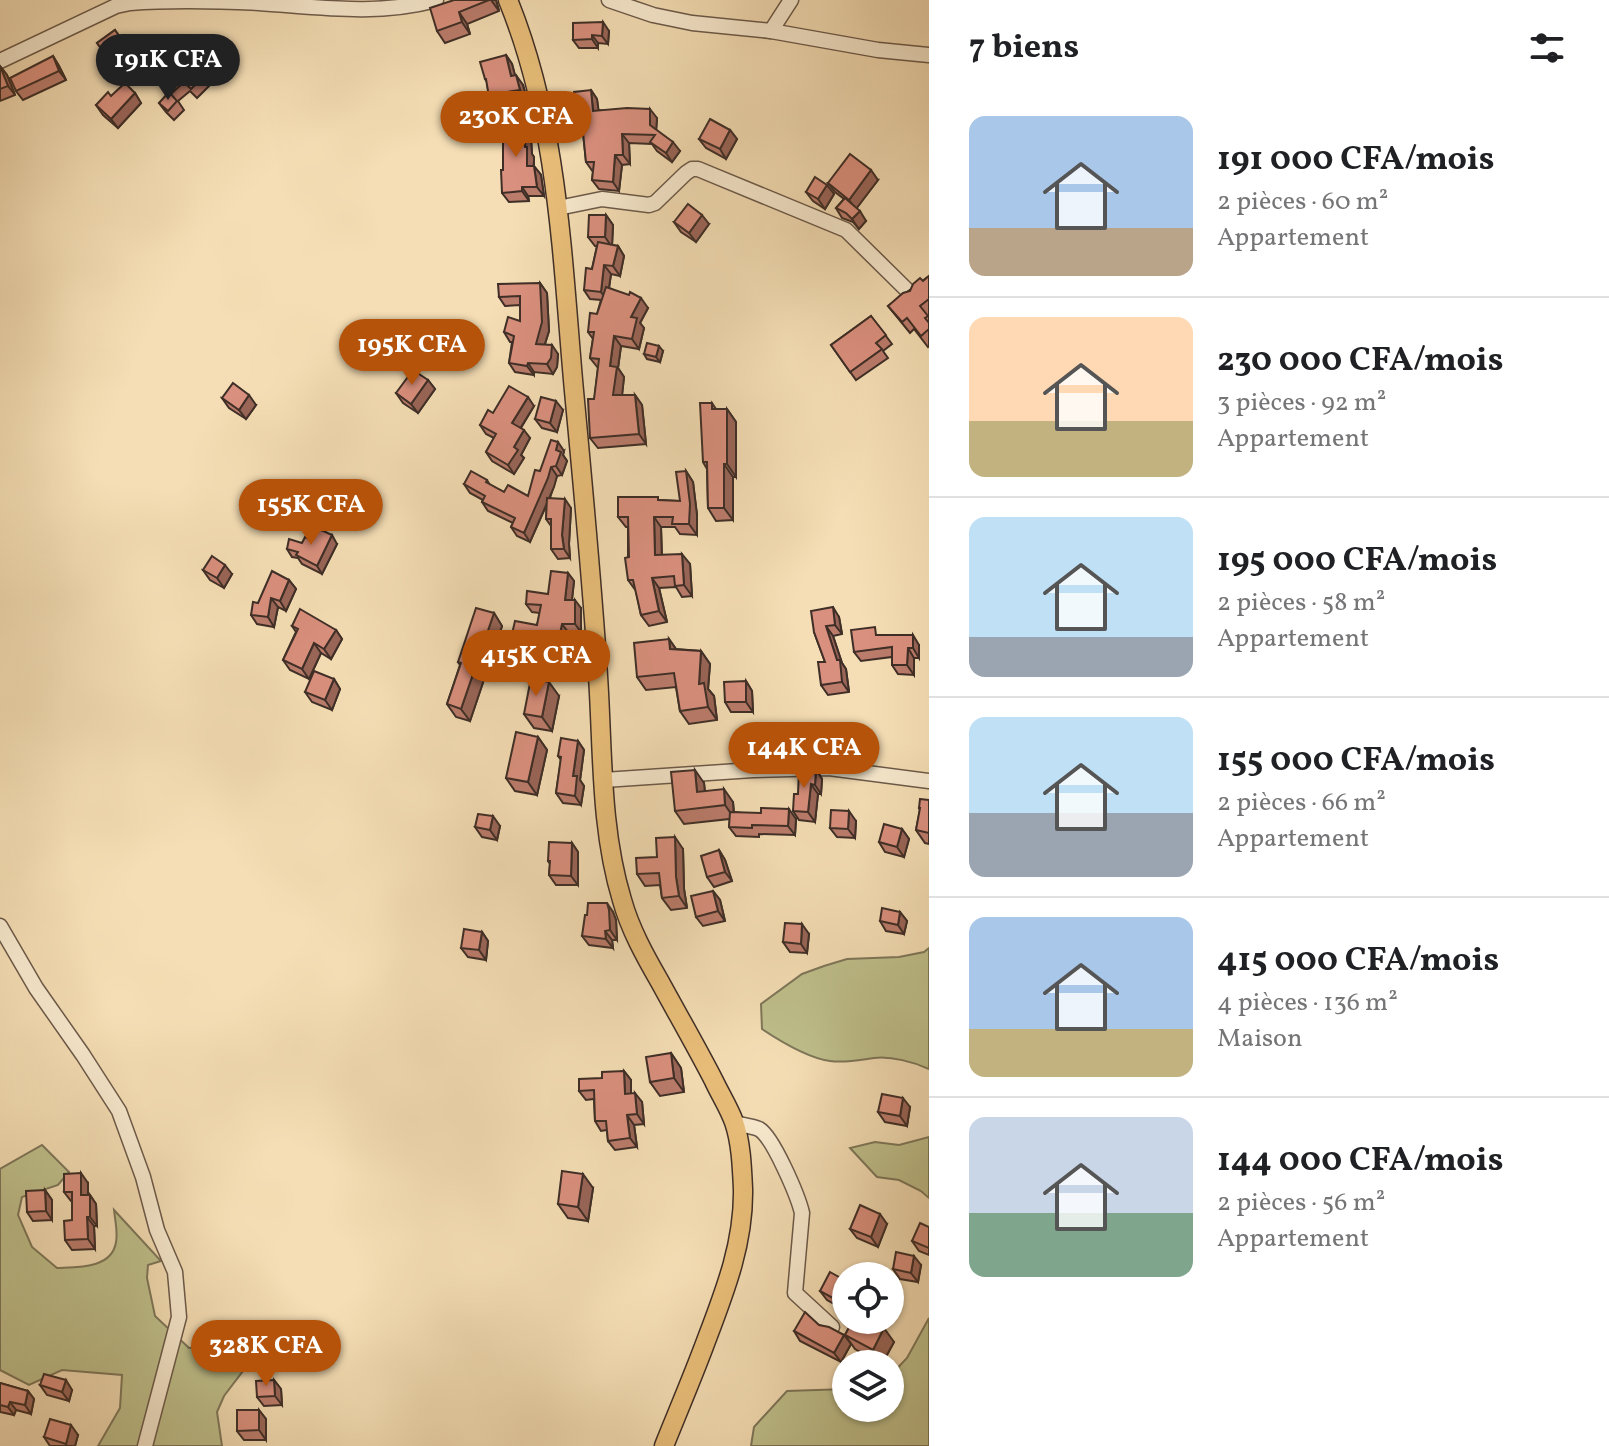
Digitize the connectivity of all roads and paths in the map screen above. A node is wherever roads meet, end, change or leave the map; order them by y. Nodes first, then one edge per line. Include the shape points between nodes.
1 (436, 0) edge
2 (508, 0) edge
3 (609, 0) edge
4 (791, 0) edge
5 (771, 31) junction
6 (929, 55) edge
7 (0, 61) edge
8 (558, 208) junction
9 (911, 294) edge
10 (604, 780) junction
11 (929, 781) edge
12 (0, 926) edge
13 (734, 1123) junction
14 (832, 1327) edge
15 (145, 1446) edge
16 (664, 1446) edge

1 - 7 street via 367,10 130,3
2 - 8 main road via 538,90
3 - 5 street via 692,23
4 - 5 street
5 - 6 street
8 - 9 street via 602,199 649,205 698,169 846,230
8 - 10 main road
10 - 11 street via 829,768
10 - 13 main road via 610,853 629,921
12 - 15 street via 119,1111 175,1272 179,1317
13 - 14 street via 758,1129 772,1144 802,1213 795,1293
13 - 16 main road via 743,1192 734,1264

